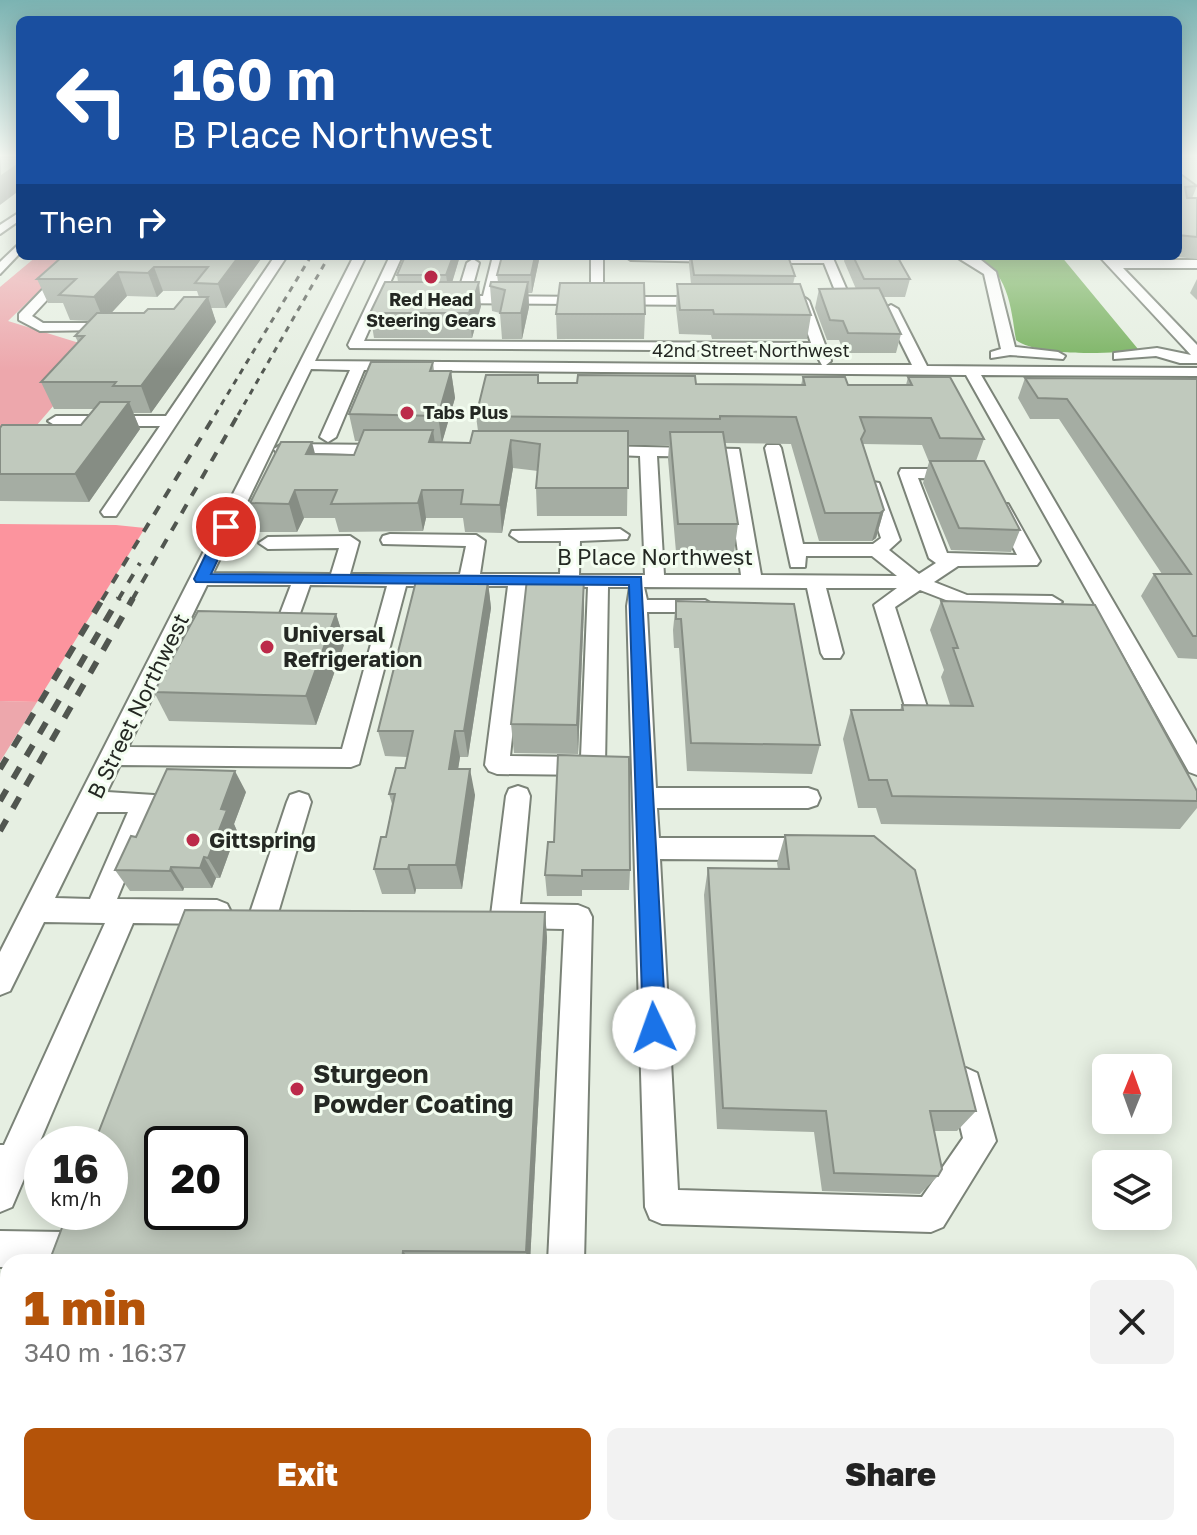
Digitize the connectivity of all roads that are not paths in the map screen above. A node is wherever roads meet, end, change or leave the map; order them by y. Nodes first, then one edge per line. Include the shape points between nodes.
1 (16, 251) edge
2 (278, 260) edge
3 (360, 260) edge
4 (393, 260) edge
5 (498, 260) edge
6 (597, 260) edge
7 (665, 260) edge
8 (828, 260) edge
9 (974, 260) edge
10 (1109, 260) edge
11 (82, 263) edge
12 (473, 263) dead end
13 (1197, 264) edge
14 (0, 270) edge
15 (363, 299) junction
16 (434, 300) edge
17 (462, 300) junction
18 (488, 300) junction
19 (597, 300) junction
20 (670, 301) junction
21 (714, 301) edge
22 (774, 301) edge
23 (803, 301) junction
24 (891, 309) edge
25 (100, 327) edge
26 (448, 346) junction
27 (542, 347) junction
28 (663, 347) junction
29 (819, 347) junction
30 (1009, 351) junction
31 (1197, 353) edge
32 (1197, 359) edge
33 (305, 365) junction
34 (444, 366) junction
35 (538, 367) junction
36 (564, 367) junction
37 (664, 368) junction
38 (731, 368) junction
39 (827, 369) junction
40 (855, 369) junction
41 (922, 370) junction
42 (1197, 372) edge
43 (356, 373) junction
44 (980, 375) junction
45 (1152, 386) edge
46 (561, 387) edge
47 (735, 389) edge
48 (864, 389) edge
49 (56, 421) edge
50 (171, 421) junction
51 (328, 437) dead end
52 (773, 448) dead end
53 (264, 449) junction
54 (404, 450) edge
55 (575, 451) edge
56 (648, 451) junction
57 (865, 465) edge
58 (968, 474) edge
59 (990, 486) edge
60 (110, 512) dead end
61 (519, 535) dead end
62 (571, 535) junction
63 (620, 535) dead end
64 (390, 540) dead end
65 (268, 543) dead end
66 (795, 550) junction
67 (877, 550) junction
68 (954, 560) junction
69 (201, 579) junction
70 (303, 579) junction
71 (339, 579) junction
72 (398, 580) junction
73 (469, 580) junction
74 (519, 580) junction
75 (569, 580) junction
76 (598, 580) junction
77 (646, 581) junction
78 (752, 581) junction
79 (809, 581) junction
80 (917, 582) junction
81 (1052, 602) edge
82 (637, 606) junction
83 (733, 607) edge
84 (260, 619) edge
85 (288, 619) junction
86 (313, 619) edge
87 (832, 653) dead end
88 (917, 710) edge
89 (113, 756) junction
90 (1197, 766) edge
91 (518, 796) dead end
92 (644, 798) junction
93 (808, 798) dead end
94 (90, 802) junction
95 (299, 802) dead end
96 (646, 848) junction
97 (838, 849) edge
98 (36, 910) junction
99 (111, 911) junction
100 (264, 913) junction
101 (295, 913) edge
102 (475, 915) edge
103 (505, 915) junction
104 (0, 982) edge
105 (958, 1052) edge
106 (7, 1162) edge
107 (0, 1195) edge
108 (0, 1249) edge
109 (63, 1250) edge
110 (566, 1254) edge

1 - 14 street
2 - 50 street via 234,315
3 - 15 street, B Street Northwest
4 - 15 street
5 - 18 street
6 - 19 street
7 - 20 street
8 - 23 street via 846,302
9 - 30 street via 990,272
10 - 13 street
10 - 31 street
11 - 25 street via 24,317 40,327
12 - 17 street
15 - 26 street via 355,345
15 - 33 street, B Street Northwest
16 - 17 street
17 - 18 street
18 - 19 street
19 - 20 street
20 - 21 street
22 - 23 street
23 - 29 street
24 - 41 street
26 - 27 street
26 - 34 street
27 - 28 street
27 - 35 street
28 - 29 street
28 - 37 street
29 - 39 street
30 - 32 street via 1134,357 1157,352
30 - 44 street via 987,358
33 - 43 street
33 - 53 street, B Street Northwest
34 - 35 street, 42nd Street Northwest
34 - 43 street via 443,381
35 - 36 street, 42nd Street Northwest
36 - 37 street, 42nd Street Northwest
36 - 46 street
37 - 38 street, 42nd Street Northwest
38 - 39 street, 42nd Street Northwest
38 - 47 street
39 - 40 street, 42nd Street Northwest
40 - 41 street, 42nd Street Northwest
40 - 48 street
41 - 44 street, 42nd Street Northwest
42 - 44 street, 42nd Street Northwest
43 - 51 street
44 - 45 street
44 - 90 street
49 - 50 street
50 - 60 street
52 - 66 street
53 - 54 street
53 - 69 street, B Street Northwest
55 - 56 street
56 - 77 street
56 - 78 street via 733,452
57 - 67 street via 891,540
58 - 68 street via 907,473 939,558
59 - 68 street via 1030,561
61 - 62 street
62 - 63 street
62 - 75 street
64 - 73 street via 476,541
65 - 71 street via 350,542
66 - 67 street
66 - 79 street
67 - 80 street
68 - 80 street
69 - 70 street, B Place Northwest
69 - 89 street, B Street Northwest
70 - 71 street, B Place Northwest
70 - 85 street
71 - 72 street, B Place Northwest
72 - 73 street, B Place Northwest
72 - 89 street via 351,758
73 - 74 street, B Place Northwest
74 - 75 street, B Place Northwest
74 - 76 street via 497,765 593,766
75 - 76 street, B Place Northwest
76 - 77 street, B Place Northwest
77 - 78 street, B Place Northwest
77 - 82 street
78 - 79 street, B Place Northwest
79 - 80 street, B Place Northwest
79 - 87 street
80 - 81 street via 964,601
80 - 88 street via 884,605
82 - 83 street
82 - 92 street
84 - 85 street
85 - 86 street
89 - 94 street, B Street Northwest
91 - 103 street
92 - 93 street
92 - 96 street
94 - 98 street, B Street Northwest
94 - 99 street via 145,802
95 - 100 street
96 - 97 street
96 - 105 street via 662,1207 931,1215 980,1141
98 - 99 street
98 - 104 street, B Street Northwest
99 - 100 street
99 - 106 street
100 - 101 street
102 - 103 street
103 - 110 street via 578,917
106 - 107 street
108 - 109 street

